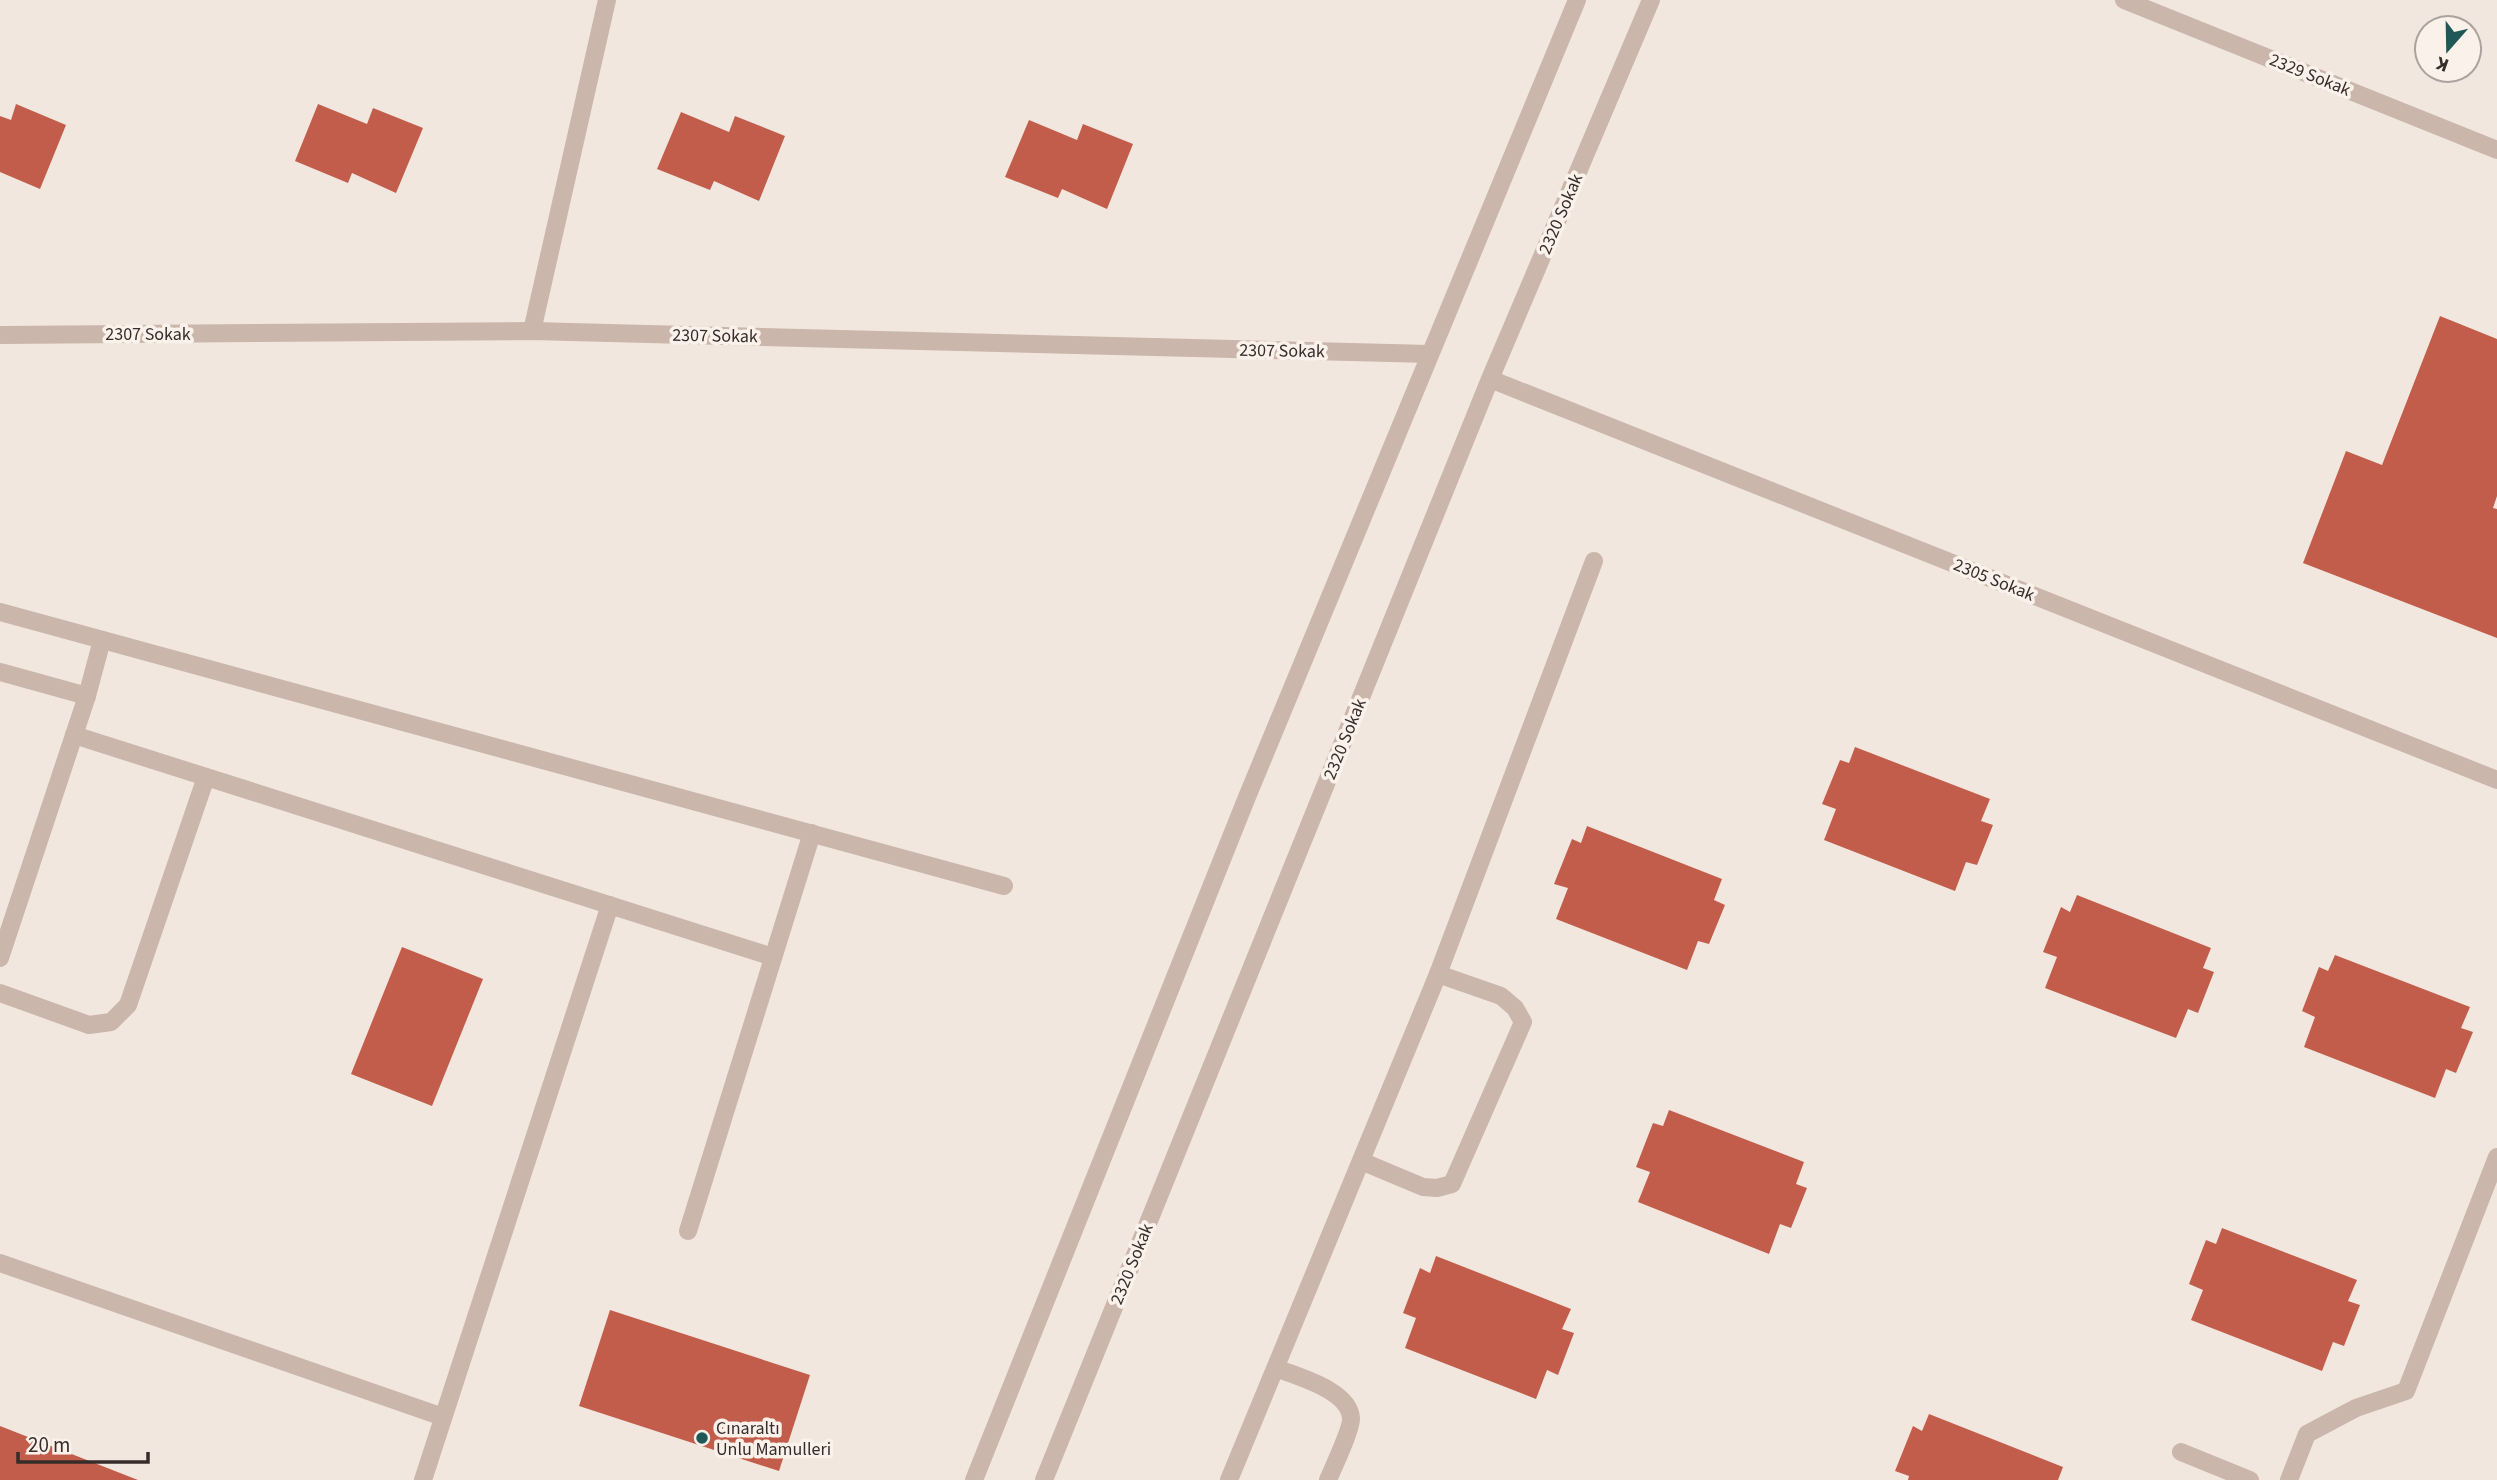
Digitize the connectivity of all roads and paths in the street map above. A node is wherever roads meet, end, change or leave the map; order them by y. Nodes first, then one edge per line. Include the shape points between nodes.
1 (607, 0) edge
2 (1577, 0) edge
3 (1651, 0) edge
4 (2124, 0) edge
5 (2497, 150) edge
6 (532, 331) junction
7 (0, 335) edge
8 (1430, 355) junction
9 (1490, 379) junction
10 (1594, 561) dead end
11 (0, 612) edge
12 (102, 640) junction
13 (0, 672) edge
14 (87, 695) junction
15 (74, 735) junction
16 (206, 777) junction
17 (2497, 780) edge
18 (812, 833) junction
19 (1004, 886) dead end
20 (610, 905) junction
21 (774, 957) junction
22 (0, 958) edge
23 (1438, 974) junction
24 (0, 993) edge
25 (2497, 1157) edge
26 (1361, 1161) junction
27 (688, 1231) dead end
28 (0, 1263) edge
29 (1276, 1368) junction
30 (443, 1417) junction
31 (2181, 1452) dead end
32 (422, 1480) edge
33 (974, 1480) edge
34 (1044, 1480) edge
35 (1229, 1480) edge
36 (1328, 1480) edge
37 (2250, 1480) edge
38 (2289, 1480) edge

1 - 6 street
2 - 8 street
3 - 9 street, 2320 Sokak
4 - 5 street, 2329 Sokak
6 - 7 street, 2307 Sokak
6 - 8 street, 2307 Sokak
8 - 33 street via 1247,797
9 - 17 street, 2305 Sokak
9 - 34 street, 2320 Sokak
10 - 23 street
11 - 12 street
12 - 14 street
12 - 18 street
13 - 14 street
14 - 15 street
15 - 16 street
15 - 22 street
16 - 20 street
16 - 24 street via 128,1005 111,1022 89,1025
18 - 19 street
18 - 21 street
20 - 21 street
20 - 30 street
21 - 27 street
23 - 26 street
23 - 26 street via 1501,996 1523,1022 1452,1184 1423,1187
25 - 38 street via 2406,1391 2356,1408 2307,1434
26 - 29 street
28 - 30 street
29 - 35 street
29 - 36 street via 1337,1394 1348,1406 1351,1420
30 - 32 street
31 - 37 street

